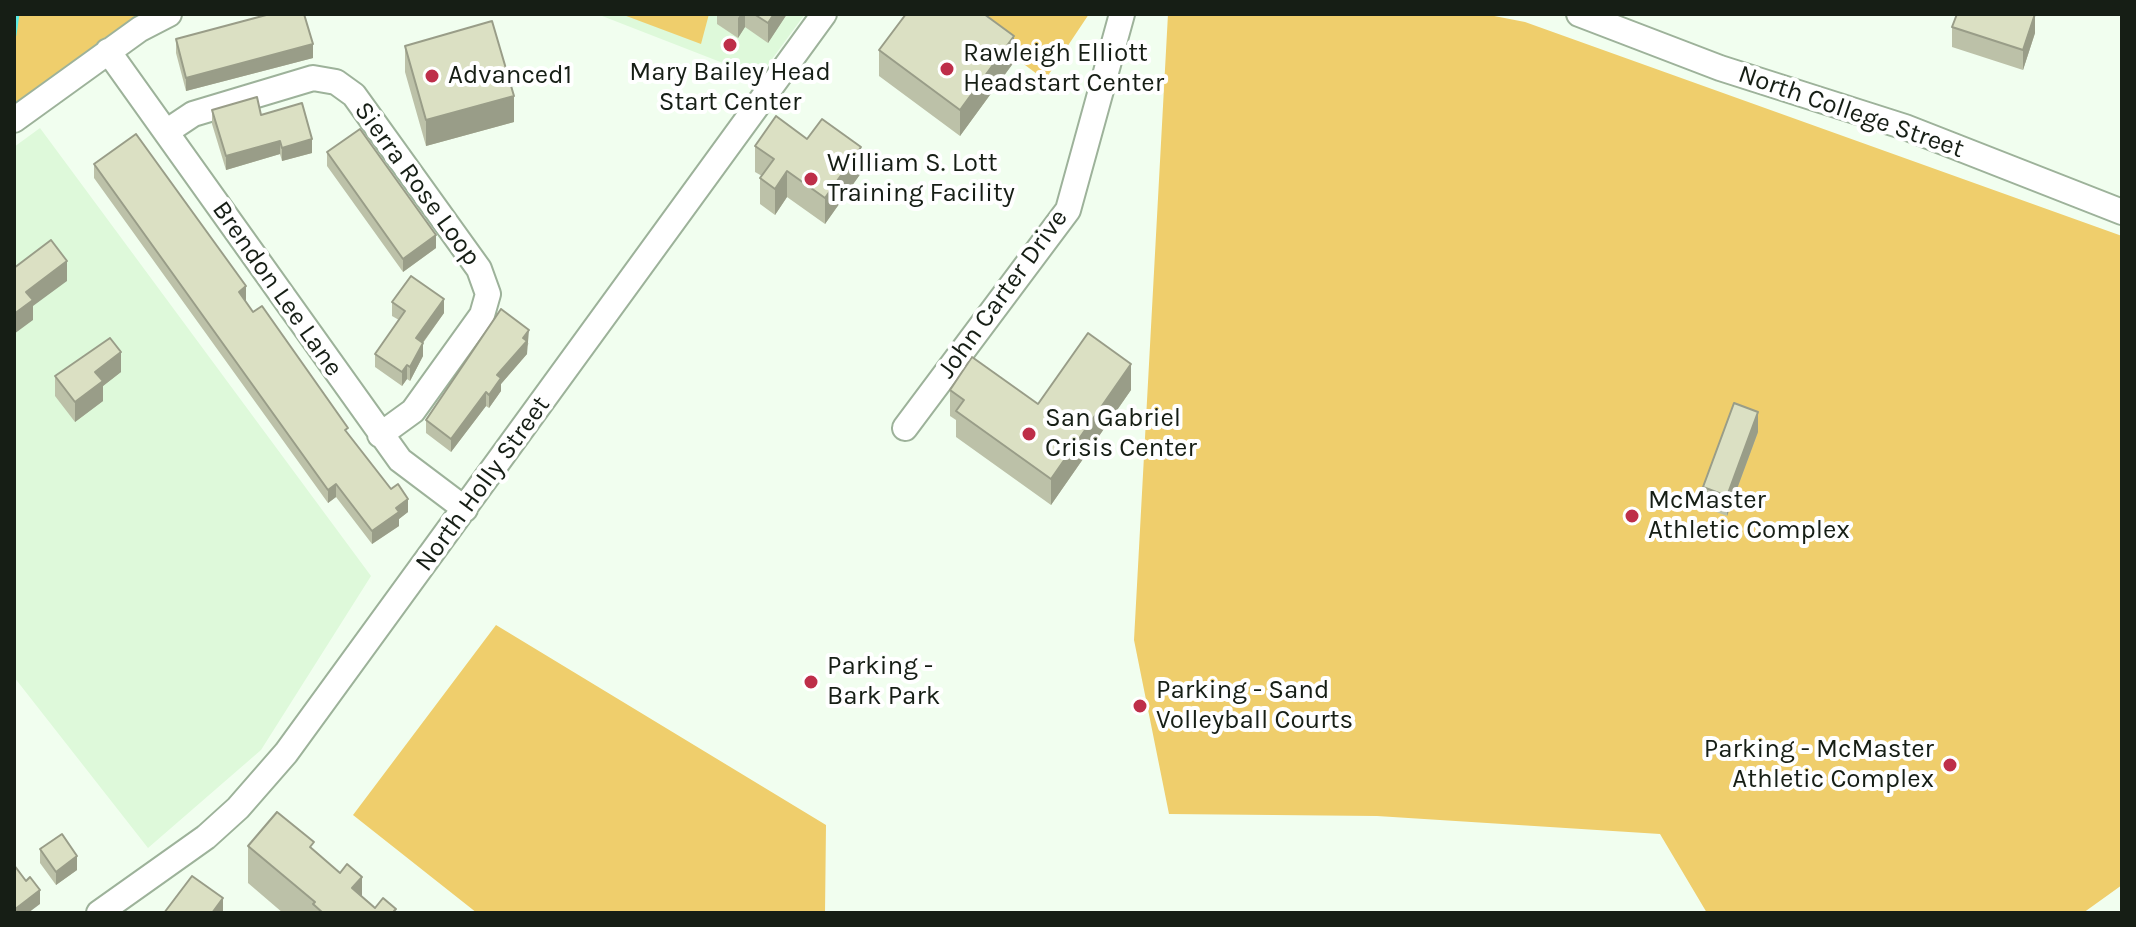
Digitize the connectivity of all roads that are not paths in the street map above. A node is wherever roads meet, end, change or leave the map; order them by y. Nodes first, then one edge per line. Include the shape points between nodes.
1 (169, 14) edge
2 (824, 14) edge
3 (1122, 14) edge
4 (1579, 14) edge
5 (108, 51) junction
6 (14, 120) edge
7 (166, 132) junction
8 (2122, 212) edge
9 (905, 428) dead end
10 (380, 435) junction
11 (465, 509) junction
12 (99, 913) edge

1 - 5 street
2 - 11 street, North Holly Street
3 - 9 street, John Carter Drive via 1068,210
4 - 8 street, North College Street via 1720,68 1905,127
5 - 6 street
5 - 7 street, Brendon Lee Lane
7 - 10 street, Brendon Lee Lane
7 - 10 street, Sierra Rose Loop via 193,114 313,78 336,82 354,95 479,269 488,294 482,315 413,411
10 - 11 street, Brendon Lee Lane via 400,460
11 - 12 street, North Holly Street via 286,753 238,808

